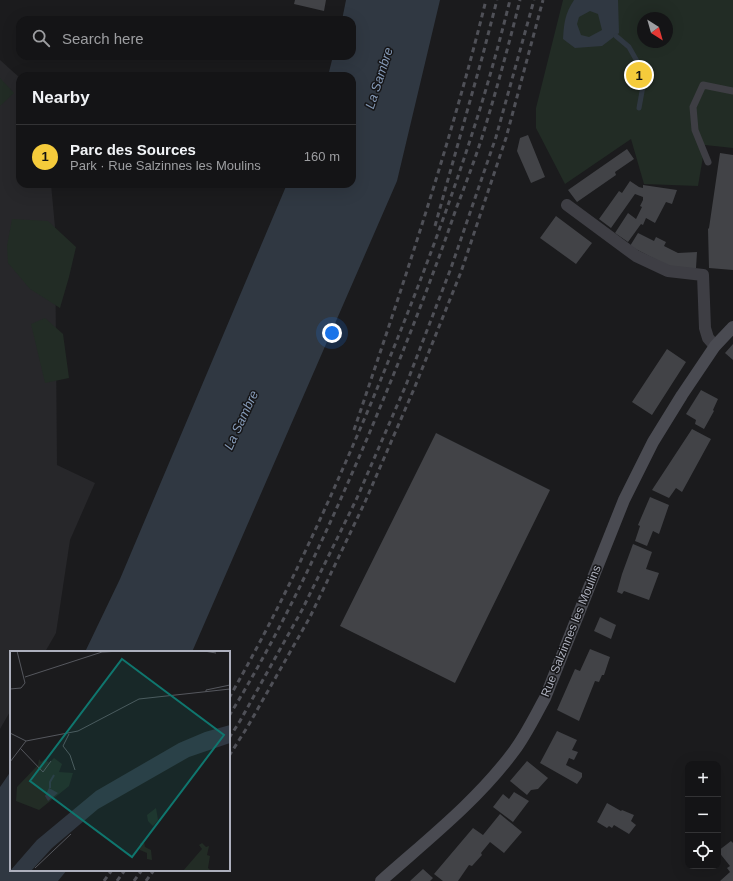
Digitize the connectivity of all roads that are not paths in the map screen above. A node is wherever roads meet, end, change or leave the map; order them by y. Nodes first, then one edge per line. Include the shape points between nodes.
1 (733, 91) edge
2 (708, 162) dead end
3 (567, 205) dead end
4 (733, 327) edge
5 (715, 346) junction
6 (381, 881) edge

1 - 2 lane via 703,85 693,107 695,130
3 - 5 street via 636,256 668,271 703,275 705,328 708,338
4 - 5 street, Rue Salzinnes les Moulins
5 - 6 street, Rue Salzinnes les Moulins via 653,442 624,500 545,698 515,750 477,795

